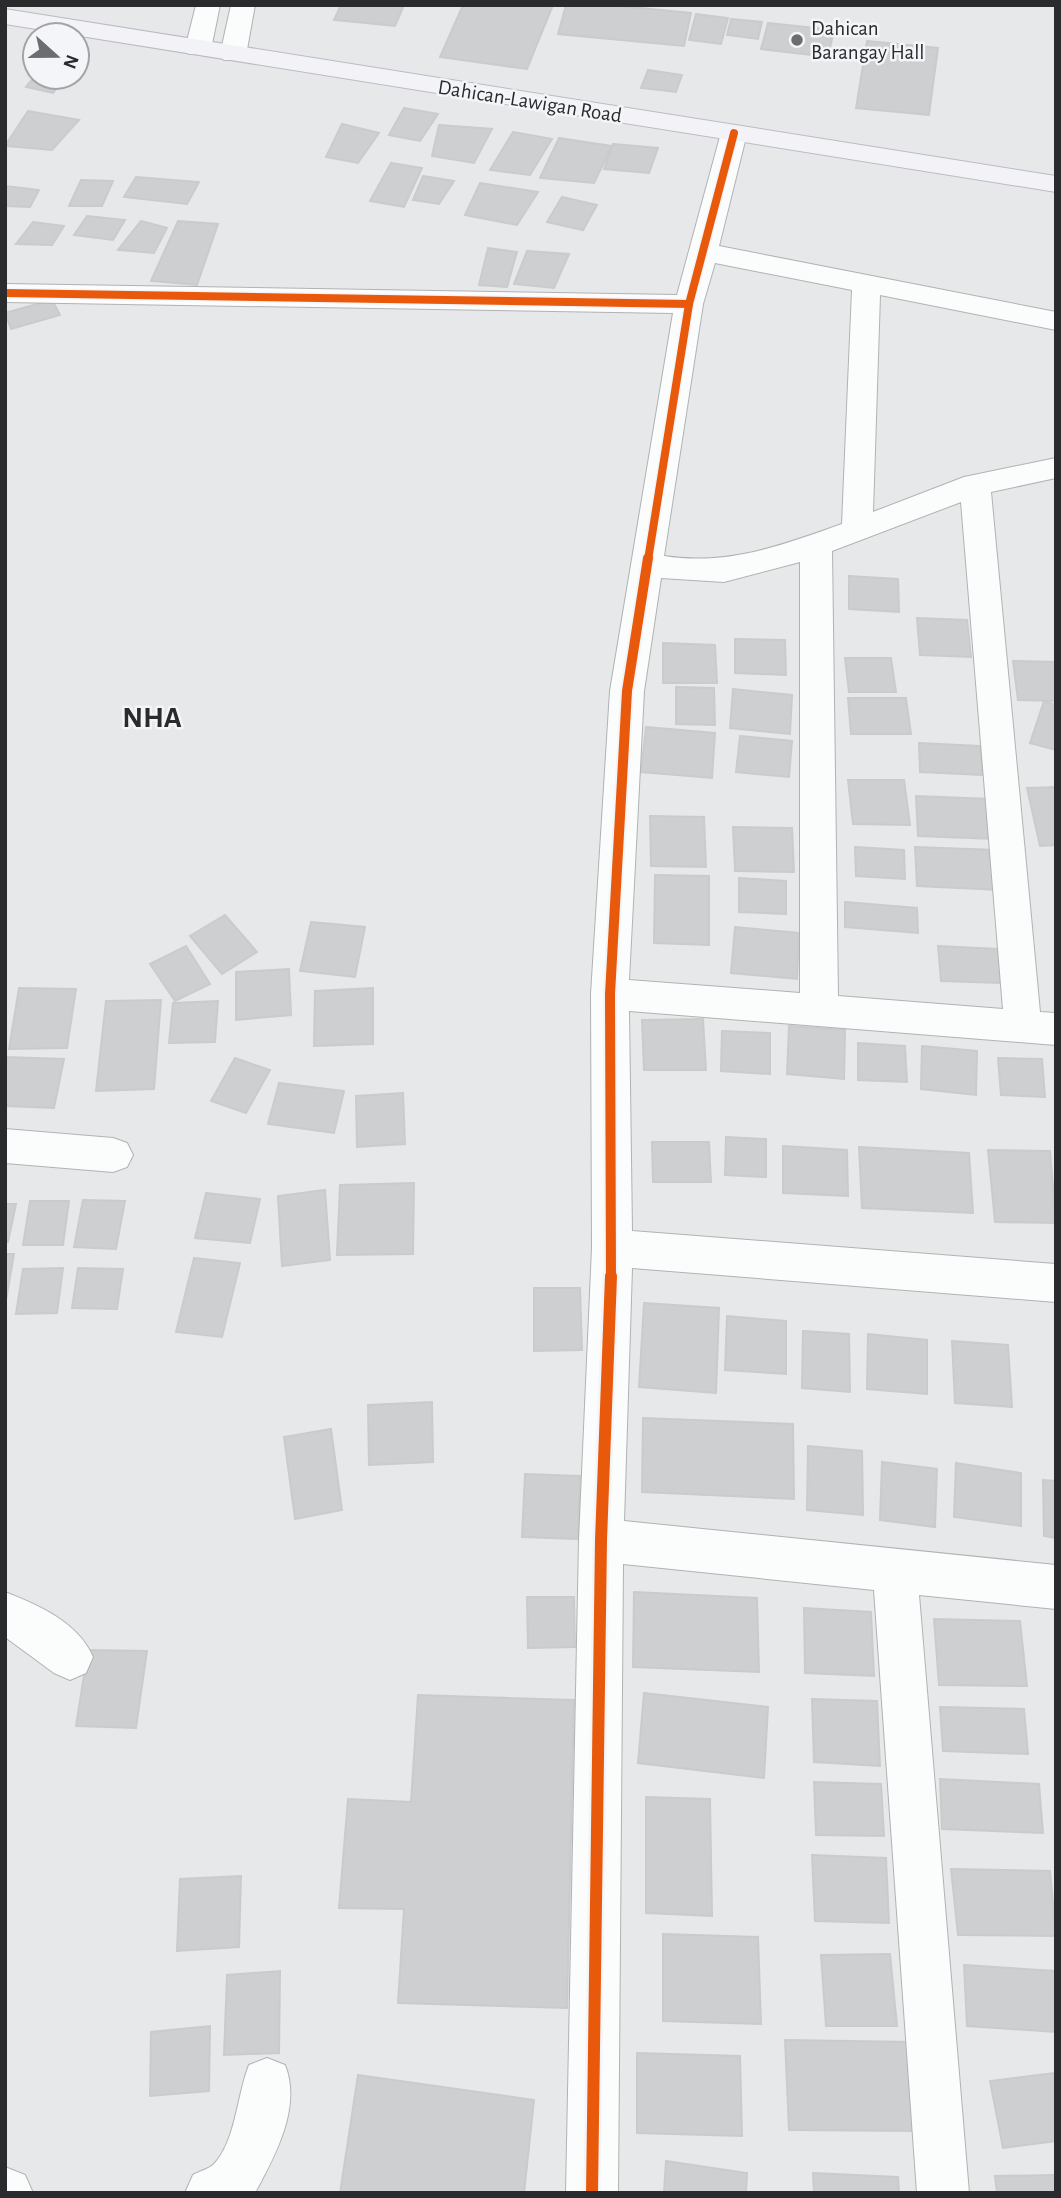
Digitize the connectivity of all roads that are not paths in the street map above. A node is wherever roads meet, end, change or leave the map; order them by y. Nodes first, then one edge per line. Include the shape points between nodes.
1 (208, 5) edge
2 (243, 5) edge
3 (5, 16) edge
4 (198, 49) junction
5 (233, 55) junction
6 (734, 133) junction
7 (1056, 184) edge
8 (705, 252) junction
9 (866, 284) junction
10 (5, 293) edge
11 (689, 304) junction
12 (1056, 321) edge
13 (1056, 468) edge
14 (975, 484) junction
15 (857, 530) junction
16 (816, 546) junction
17 (646, 565) junction
18 (610, 994) junction
19 (819, 1009) junction
20 (1040, 1028) edge
21 (5, 1146) edge
22 (113, 1155) dead end
23 (612, 1248) junction
24 (1056, 1283) edge
25 (601, 1540) junction
26 (895, 1572) junction
27 (1056, 1587) edge
28 (5, 1614) edge
29 (70, 1657) dead end
30 (267, 2083) dead end
31 (211, 2193) edge
32 (592, 2193) edge
33 (943, 2193) edge

1 - 4 street
2 - 5 street
3 - 4 main road, Dahican-Lawigan Road
4 - 5 main road, Dahican-Lawigan Road
5 - 6 main road, Dahican-Lawigan Road
6 - 7 main road, Dahican-Lawigan Road
6 - 8 street
8 - 9 street
8 - 11 street
9 - 12 street
9 - 15 street
10 - 11 street
11 - 17 street
13 - 14 street
14 - 15 street
14 - 20 street
15 - 16 street
16 - 17 street via 716,571
16 - 19 street
17 - 18 street via 627,691
18 - 19 street
18 - 23 street
19 - 20 street
21 - 22 street
23 - 24 street
23 - 25 street
25 - 26 street
25 - 32 street
26 - 27 street
26 - 33 street
28 - 29 street via 32,1626
30 - 31 street via 256,2138 231,2184

